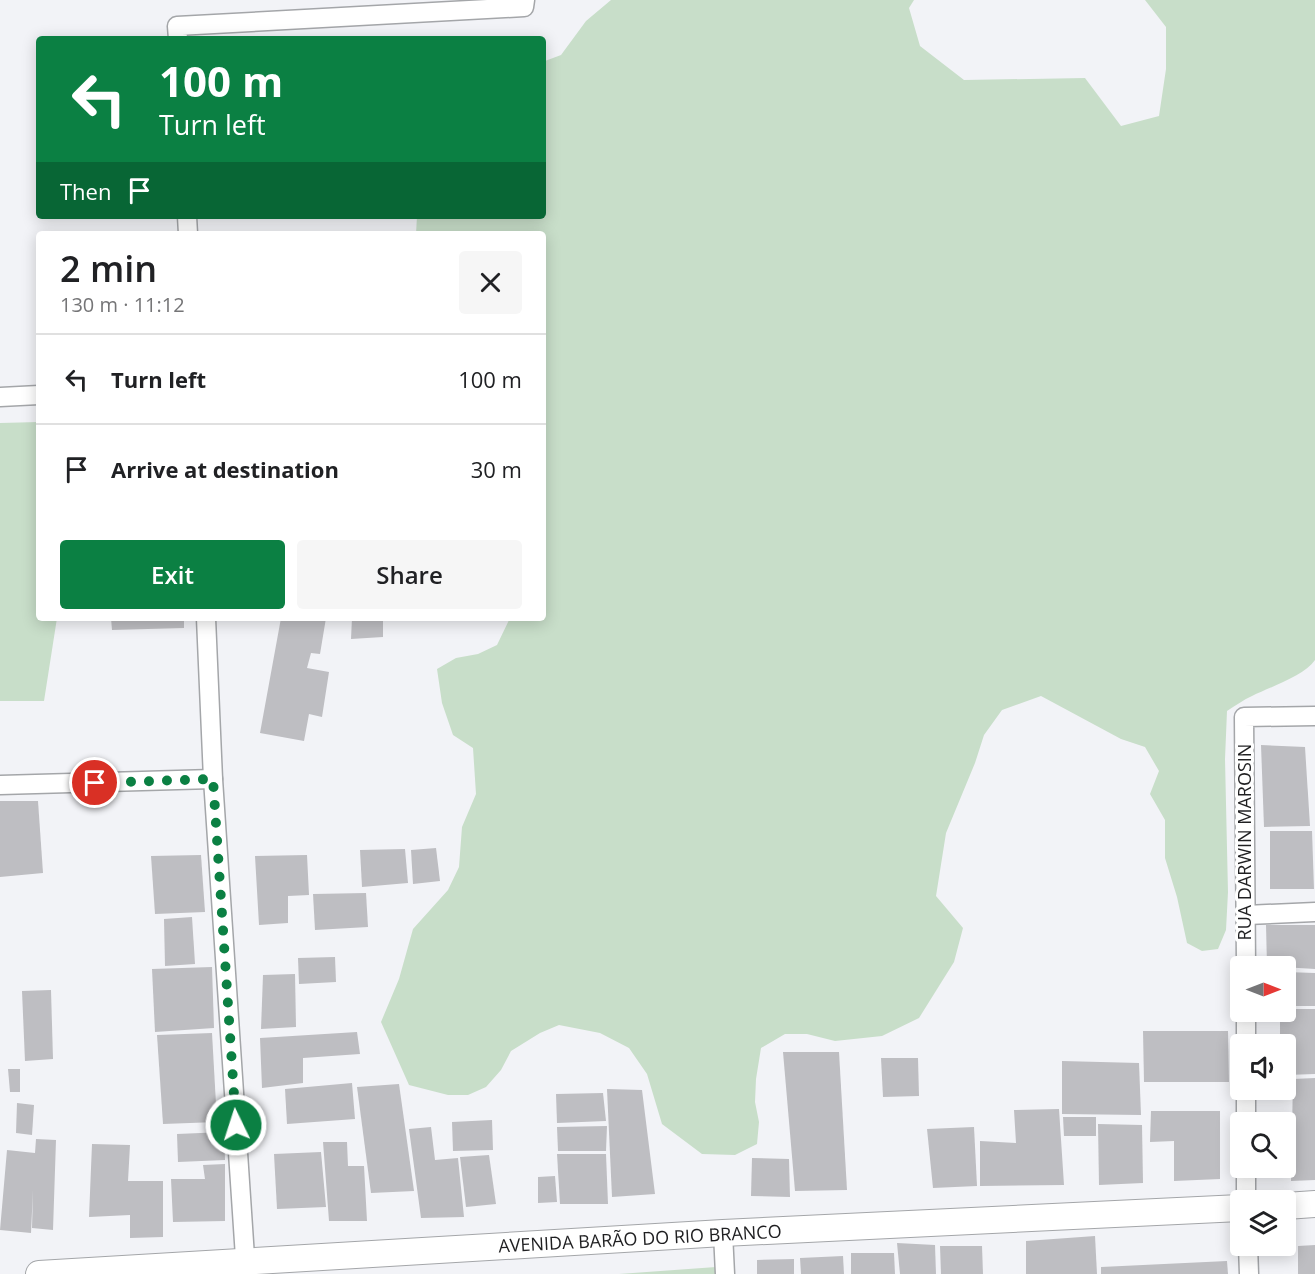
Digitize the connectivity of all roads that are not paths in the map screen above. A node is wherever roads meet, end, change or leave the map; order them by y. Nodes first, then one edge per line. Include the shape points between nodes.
1 (525, 0) edge
2 (177, 33) edge
3 (36, 395) edge
4 (0, 397) edge
5 (206, 621) edge
6 (1315, 716) edge
7 (213, 779) junction
8 (0, 785) edge
9 (1315, 912) edge
10 (1246, 915) junction
11 (1246, 956) edge
12 (1315, 1204) edge
13 (1296, 1205) edge
14 (1230, 1208) edge
15 (723, 1233) junction
16 (1248, 1256) edge
17 (246, 1268) edge
18 (39, 1274) edge
19 (725, 1274) edge
20 (1249, 1274) edge

1 - 2 street via 524,7
3 - 4 street
5 - 7 street
6 - 10 street, RUA DARWIN MAROSIN via 1244,717
7 - 8 street
7 - 17 street
9 - 10 street
10 - 11 street, RUA DARWIN MAROSIN
12 - 13 main road
14 - 15 main road, AVENIDA BARÃO DO RIO BRANCO
15 - 17 main road, AVENIDA BARÃO DO RIO BRANCO
15 - 19 street
16 - 20 street
17 - 18 main road, AVENIDA BARÃO DO RIO BRANCO

